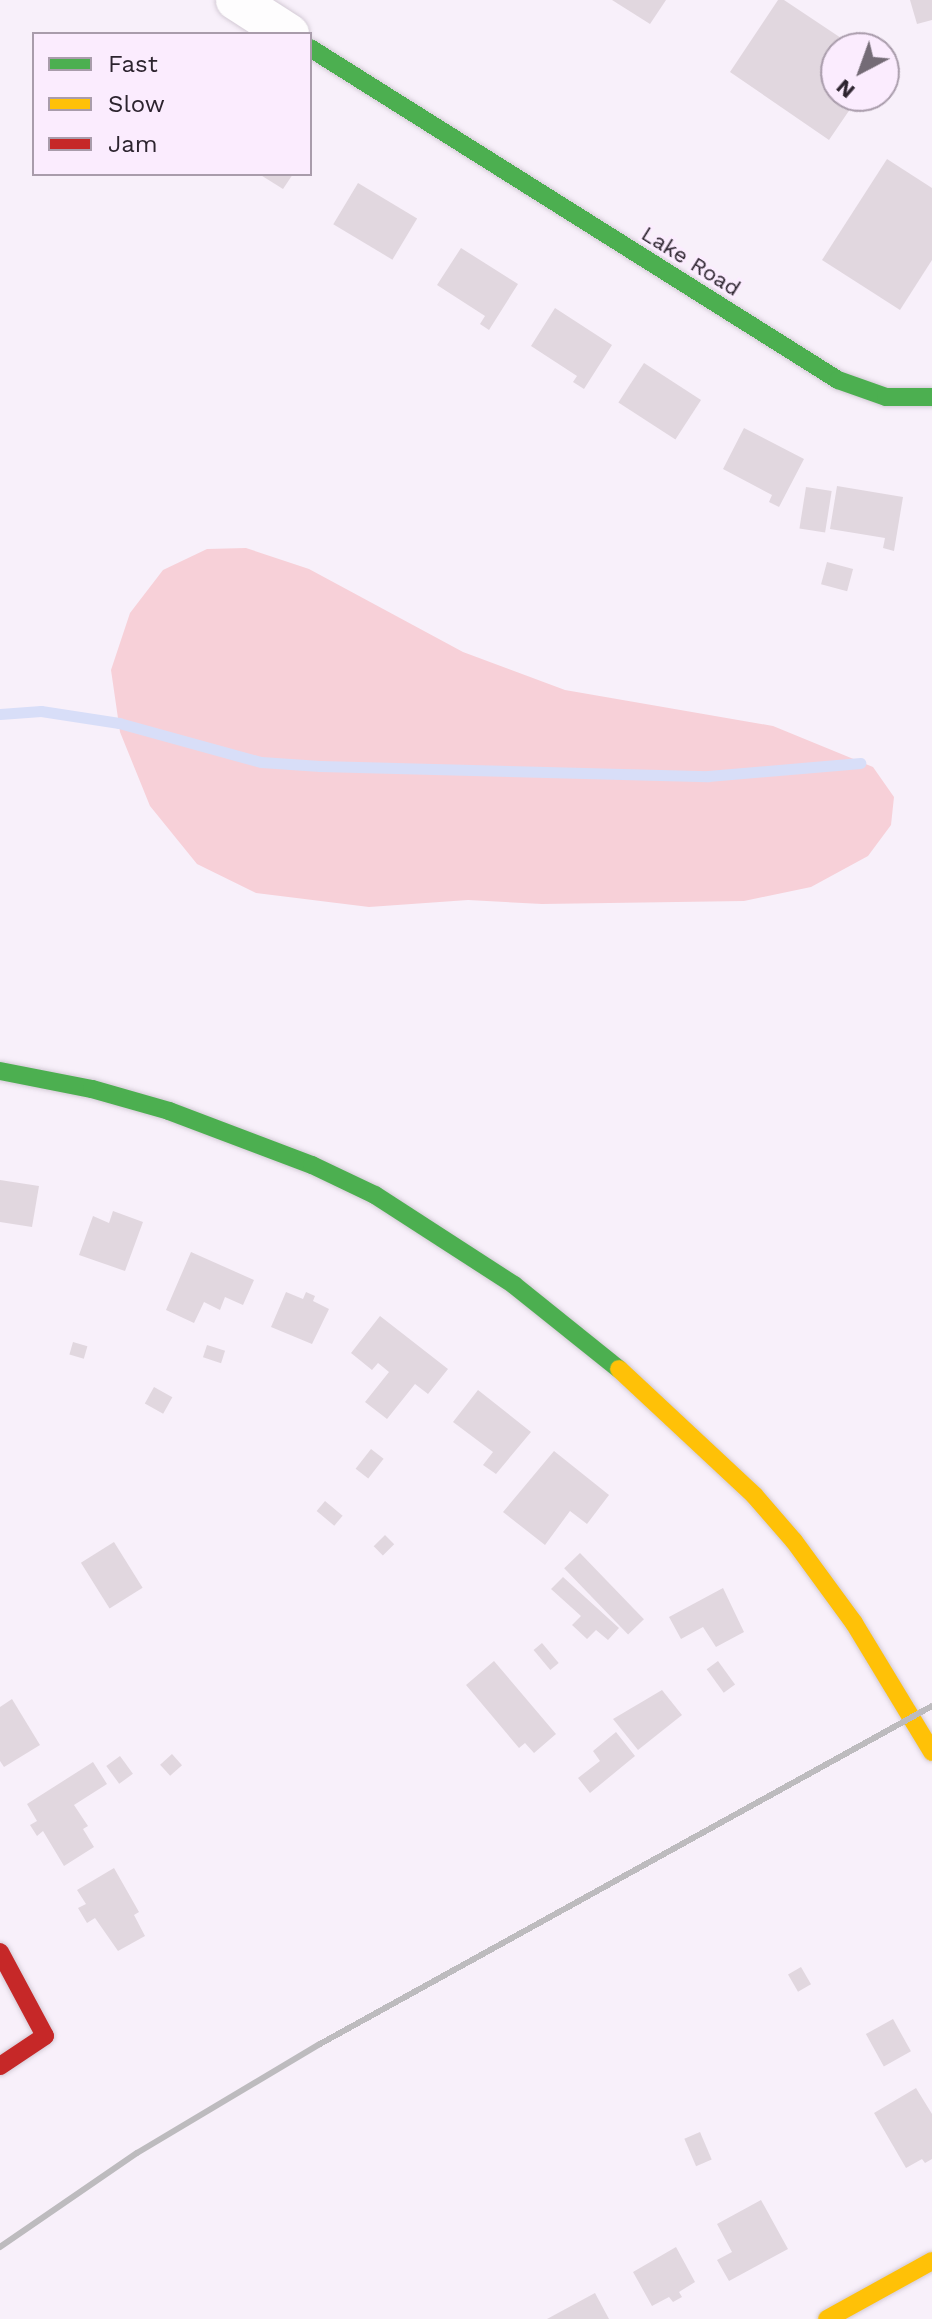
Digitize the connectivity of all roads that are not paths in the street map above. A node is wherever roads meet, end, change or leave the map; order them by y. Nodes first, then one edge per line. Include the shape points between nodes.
1 (236, 0) edge
2 (286, 32) edge
3 (312, 49) edge
4 (932, 397) edge
5 (0, 1071) edge
6 (932, 1752) edge
7 (0, 1952) edge
8 (0, 2066) edge
9 (932, 2261) edge
10 (827, 2319) edge

1 - 2 street
3 - 4 street, Lake Road via 838,380 886,397
5 - 6 street via 169,1111 312,1165 388,1203 514,1285 635,1381 754,1495 854,1623
7 - 8 street via 45,2036
9 - 10 street

